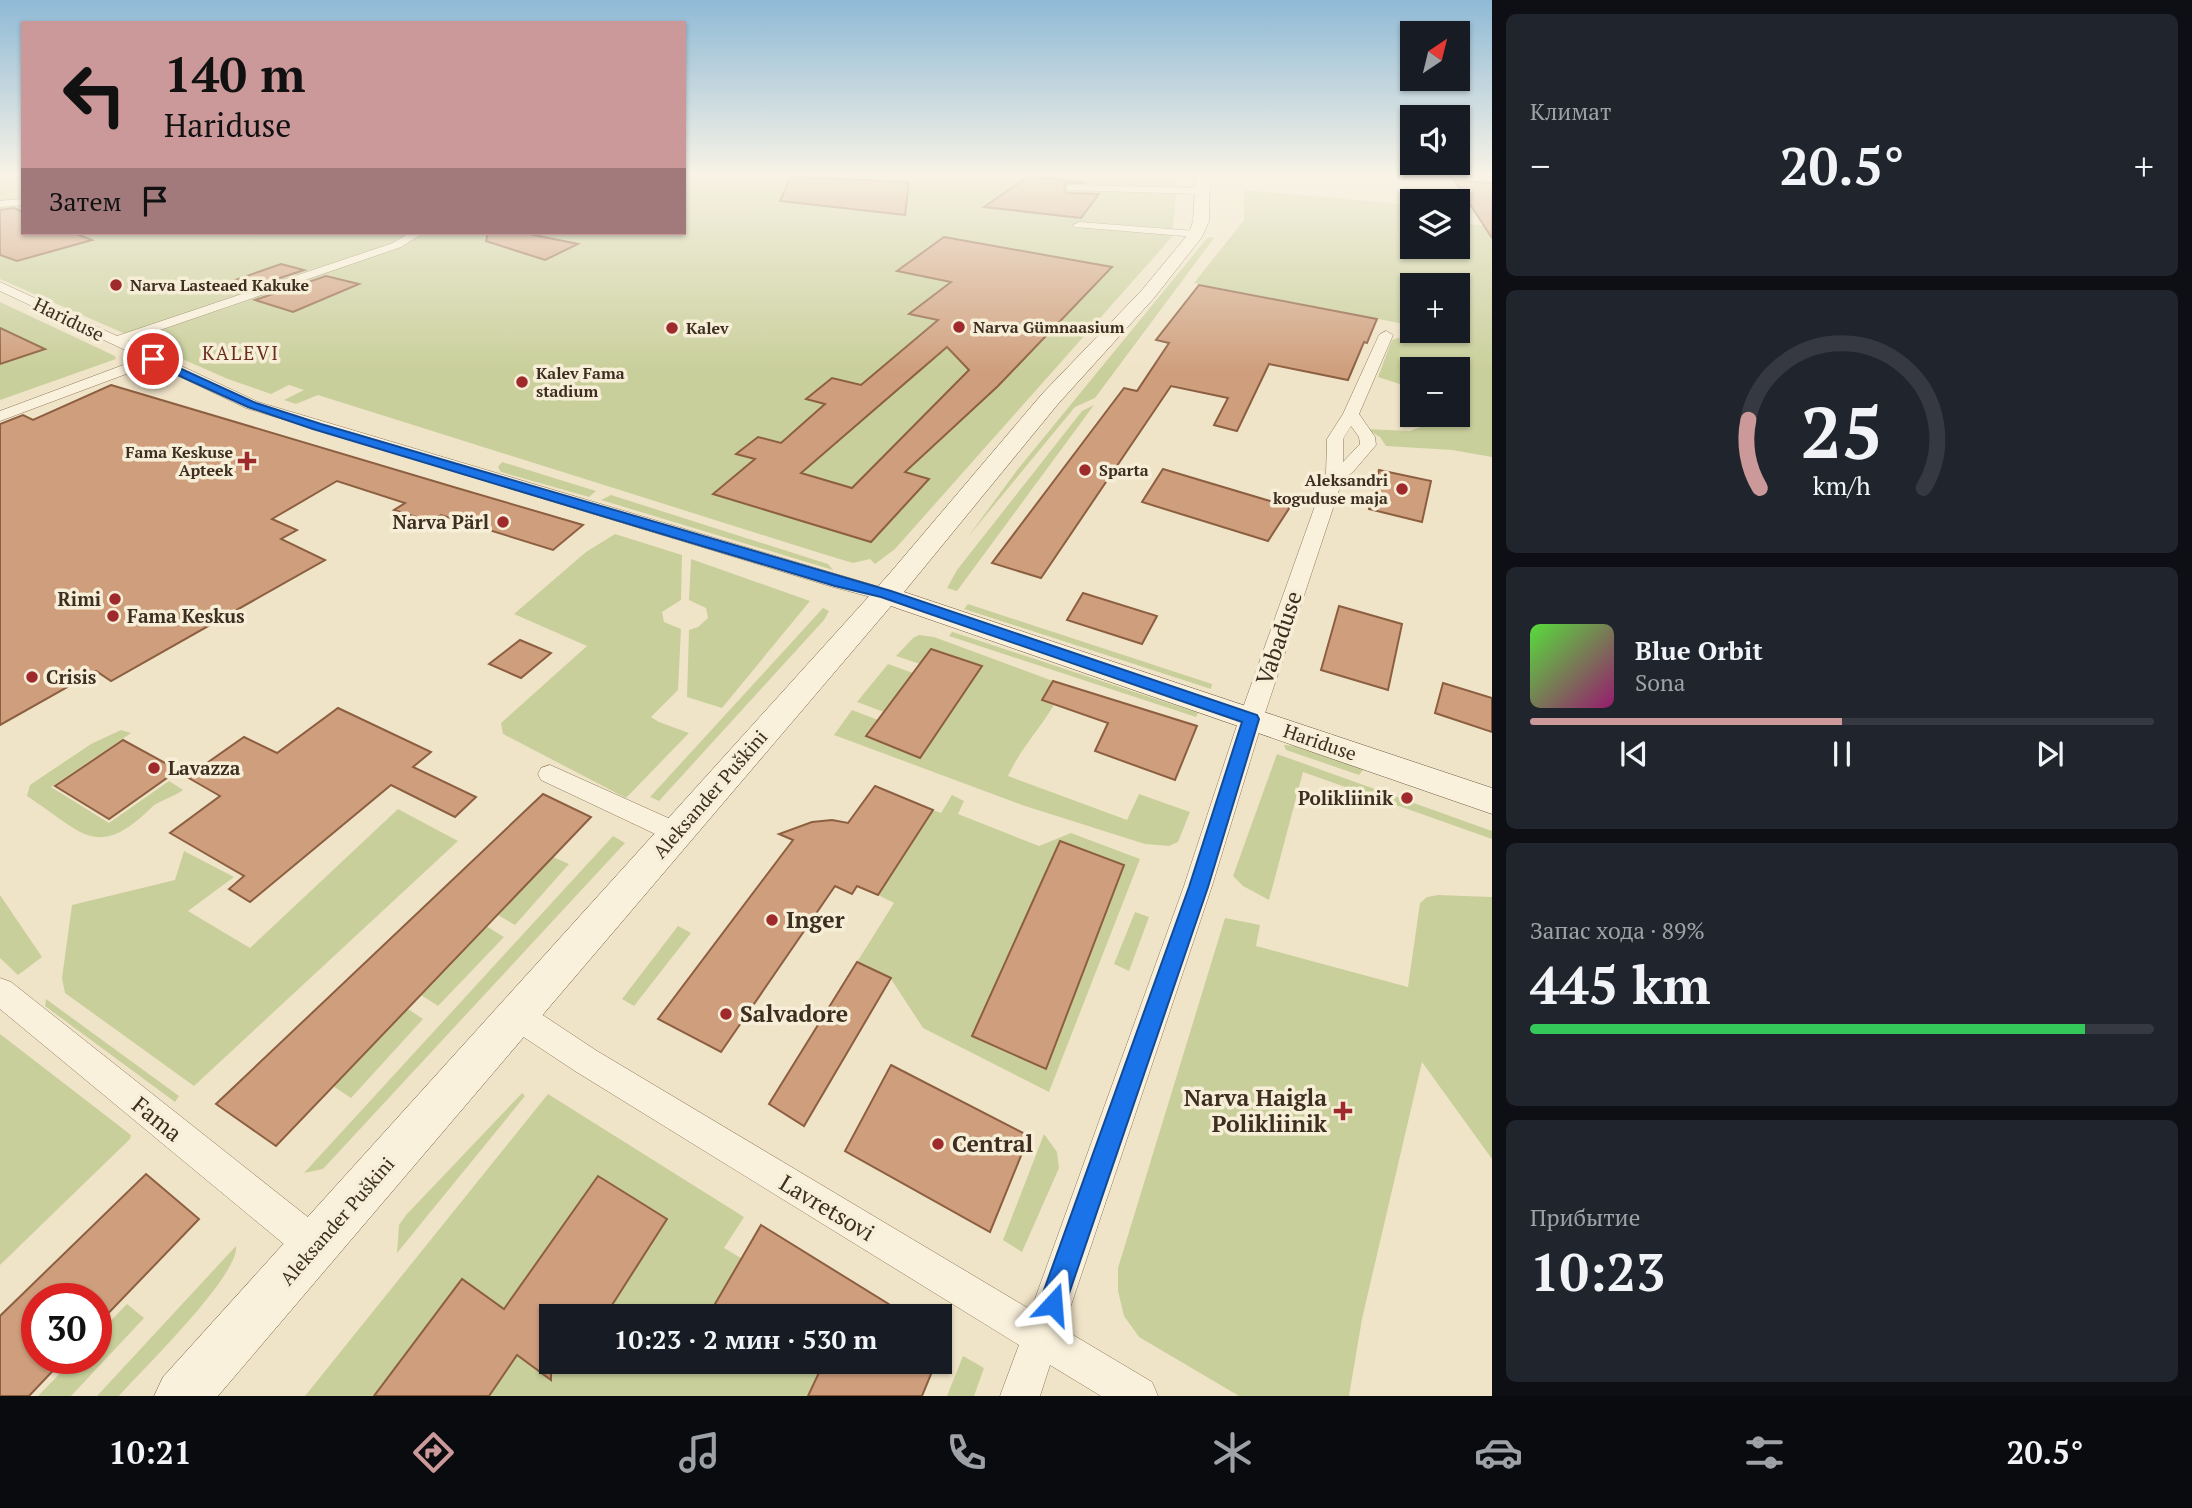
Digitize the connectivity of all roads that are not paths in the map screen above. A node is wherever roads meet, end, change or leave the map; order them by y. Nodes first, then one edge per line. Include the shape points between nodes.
1 (401, 241) edge
2 (1190, 241) edge
3 (0, 286) edge
4 (1386, 335) dead end
5 (115, 341) junction
6 (153, 359) junction
7 (1351, 414) junction
8 (0, 416) edge
9 (1335, 475) junction
10 (886, 594) junction
11 (1251, 719) junction
12 (550, 774) dead end
13 (1492, 801) edge
14 (677, 833) junction
15 (0, 991) edge
16 (518, 1016) junction
17 (316, 1246) junction
18 (1041, 1337) junction
19 (182, 1396) edge
20 (1020, 1396) edge
21 (1138, 1396) edge

1 - 5 street
2 - 10 main road, Aleksander Puškini via 1148,294 1049,399
3 - 5 street, Hariduse
4 - 7 street, Vabaduse
5 - 6 street, Hariduse
6 - 8 street
6 - 10 street, Hariduse via 252,405 317,426
7 - 9 street, Vabaduse via 1335,439
7 - 9 street via 1368,445
9 - 11 street, Vabaduse
10 - 11 main road, Hariduse
10 - 14 main road, Aleksander Puškini
11 - 13 main road, Hariduse
11 - 18 street, Vabaduse via 1198,887
12 - 14 street
14 - 16 main road, Aleksander Puškini
15 - 17 street, Fama
16 - 17 main road, Aleksander Puškini
16 - 18 street, Lavretsovi via 586,1062
17 - 19 main road, Aleksander Puškini
18 - 20 street, Vabaduse
18 - 21 street, Lavretsovi

